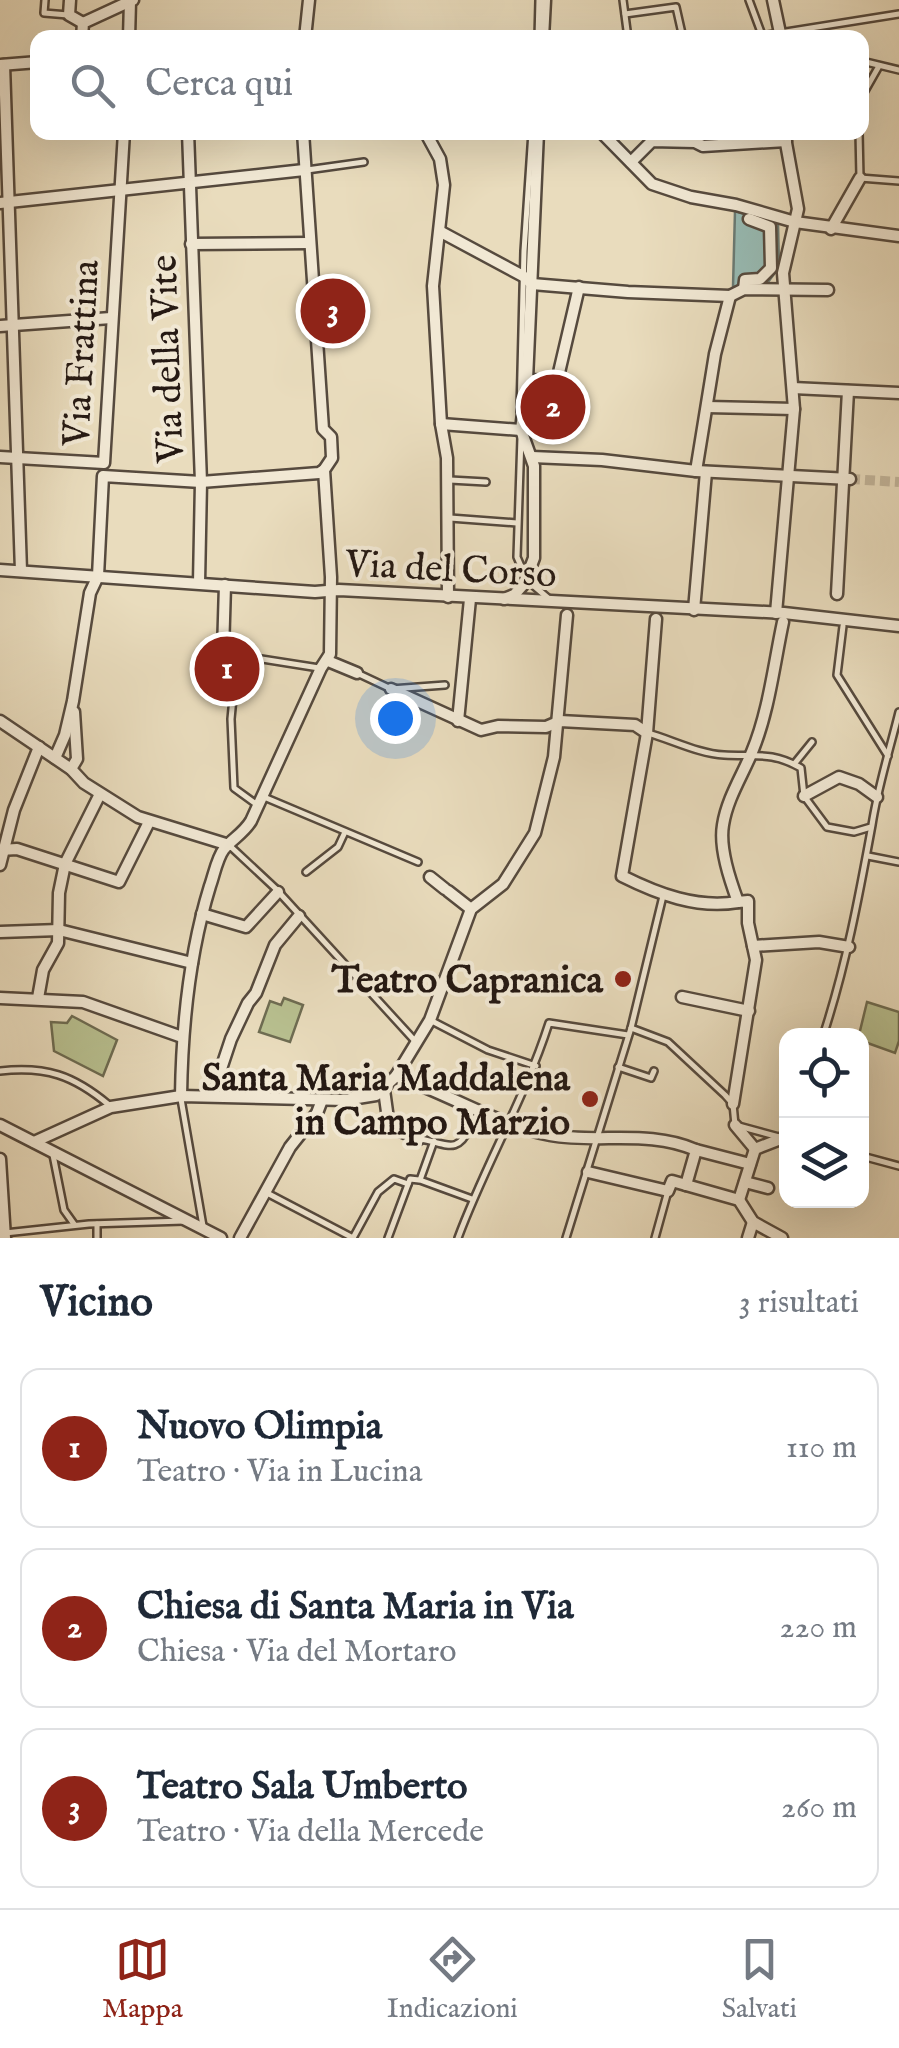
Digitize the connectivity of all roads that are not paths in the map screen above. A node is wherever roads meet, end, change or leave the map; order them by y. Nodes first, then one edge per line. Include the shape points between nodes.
1 (45, 0) edge
2 (70, 0) edge
3 (310, 0) edge
4 (542, 0) edge
5 (623, 0) edge
6 (750, 0) edge
7 (773, 0) edge
8 (132, 1) edge
9 (625, 14) junction
10 (899, 14) edge
11 (70, 15) junction
12 (83, 23) junction
13 (83, 30) edge
14 (130, 30) edge
15 (306, 30) edge
16 (541, 30) edge
17 (627, 30) edge
18 (681, 30) edge
19 (760, 30) edge
20 (780, 30) edge
21 (793, 30) edge
22 (30, 63) edge
23 (869, 63) edge
24 (2, 65) edge
25 (879, 66) junction
26 (899, 70) edge
27 (869, 84) edge
28 (123, 140) edge
29 (188, 140) edge
30 (303, 140) edge
31 (429, 140) edge
32 (535, 140) edge
33 (608, 140) edge
34 (758, 140) edge
35 (786, 140) edge
36 (859, 140) edge
37 (364, 162) dead end
38 (631, 162) junction
39 (304, 170) junction
40 (860, 178) junction
41 (189, 180) junction
42 (899, 181) edge
43 (120, 188) junction
44 (5, 202) edge
45 (749, 218) dead end
46 (764, 220) dead end
47 (795, 222) junction
48 (831, 229) junction
49 (441, 232) junction
50 (899, 236) edge
51 (309, 243) junction
52 (191, 244) junction
53 (527, 280) junction
54 (763, 282) dead end
55 (579, 287) junction
56 (784, 288) junction
57 (828, 290) dead end
58 (736, 292) junction
59 (111, 318) junction
60 (14, 325) junction
61 (0, 326) edge
62 (527, 380) junction
63 (796, 388) junction
64 (848, 391) junction
65 (899, 392) edge
66 (707, 407) junction
67 (794, 408) junction
68 (441, 424) junction
69 (521, 430) junction
70 (0, 456) edge
71 (532, 456) junction
72 (17, 458) junction
73 (104, 463) junction
74 (324, 470) junction
75 (701, 472) junction
76 (103, 476) junction
77 (788, 477) junction
78 (846, 478) junction
79 (447, 480) junction
80 (201, 482) junction
81 (486, 482) dead end
82 (448, 518) junction
83 (517, 522) junction
84 (0, 570) edge
85 (21, 570) junction
86 (98, 576) junction
87 (528, 580) junction
88 (198, 584) junction
89 (225, 586) junction
90 (331, 593) junction
91 (837, 594) dead end
92 (448, 598) junction
93 (470, 599) junction
94 (498, 600) junction
95 (555, 602) junction
96 (694, 610) junction
97 (567, 615) dead end
98 (779, 618) junction
99 (656, 619) dead end
100 (843, 626) dead end
101 (899, 626) edge
102 (237, 655) junction
103 (324, 664) junction
104 (357, 673) joint
105 (445, 685) dead end
106 (391, 689) junction
107 (74, 700) junction
108 (899, 712) edge
109 (0, 720) edge
110 (458, 721) junction
111 (560, 721) junction
112 (646, 732) junction
113 (812, 742) dead end
114 (39, 747) junction
115 (754, 752) junction
116 (888, 756) junction
117 (55, 758) junction
118 (794, 764) junction
119 (72, 769) junction
120 (100, 794) junction
121 (804, 796) junction
122 (878, 796) junction
123 (261, 801) junction
124 (149, 822) junction
125 (871, 827) junction
126 (345, 832) junction
127 (229, 845) junction
128 (2, 849) edge
129 (868, 856) junction
130 (418, 862) dead end
131 (899, 862) edge
132 (65, 864) junction
133 (0, 865) edge
134 (306, 872) dead end
135 (430, 877) dead end
136 (276, 890) junction
137 (663, 896) junction
138 (738, 902) junction
139 (473, 908) junction
140 (202, 914) junction
141 (299, 916) junction
142 (59, 930) junction
143 (0, 932) edge
144 (753, 946) junction
145 (849, 947) junction
146 (192, 962) junction
147 (682, 996) dead end
148 (0, 998) edge
149 (38, 998) junction
150 (749, 1011) junction
151 (430, 1020) junction
152 (825, 1028) edge
153 (630, 1031) junction
154 (182, 1038) junction
155 (417, 1043) junction
156 (536, 1066) junction
157 (618, 1066) junction
158 (0, 1071) edge
159 (654, 1071) dead end
160 (396, 1076) junction
161 (384, 1090) junction
162 (180, 1096) junction
163 (212, 1096) junction
164 (322, 1100) junction
165 (733, 1104) junction
166 (112, 1106) junction
167 (509, 1123) junction
168 (0, 1126) edge
169 (735, 1126) junction
170 (470, 1127) dead end
171 (598, 1134) junction
172 (779, 1137) edge
173 (419, 1139) joint
174 (779, 1140) edge
175 (34, 1142) junction
176 (434, 1142) junction
177 (755, 1149) junction
178 (696, 1150) junction
179 (52, 1152) junction
180 (869, 1158) edge
181 (0, 1159) edge
182 (750, 1164) junction
183 (899, 1166) edge
184 (0, 1169) edge
185 (588, 1172) junction
186 (422, 1181) junction
187 (745, 1182) junction
188 (409, 1183) junction
189 (686, 1185) junction
190 (768, 1188) dead end
191 (668, 1191) junction
192 (265, 1192) junction
193 (472, 1200) junction
194 (739, 1200) junction
195 (187, 1221) junction
196 (753, 1222) junction
197 (97, 1224) junction
198 (75, 1226) junction
199 (204, 1229) junction
200 (4, 1236) edge
201 (97, 1238) edge
202 (221, 1238) edge
203 (240, 1238) edge
204 (353, 1238) edge
205 (388, 1238) edge
206 (458, 1238) edge
207 (566, 1238) edge
208 (655, 1238) edge
209 (748, 1238) edge
210 (782, 1238) edge

1 - 11 lane via 44,13
2 - 11 street
3 - 15 street
4 - 16 street
5 - 9 lane
6 - 19 lane
7 - 20 street
8 - 12 street
8 - 14 street
9 - 17 lane
9 - 18 lane via 676,7
10 - 21 lane
11 - 12 street
12 - 13 street
22 - 24 street
23 - 25 lane
24 - 44 street
25 - 26 lane
25 - 27 lane
28 - 43 street, Via Frattina
29 - 41 street, Via della Vite
30 - 39 street
31 - 49 street via 442,166
32 - 53 street
33 - 38 street
34 - 38 street via 703,146 652,141
35 - 47 street
36 - 40 lane
37 - 39 lane
38 - 47 street via 652,184
39 - 41 street
39 - 51 street
40 - 42 lane
40 - 48 street
41 - 43 street
41 - 52 street, Via della Vite
43 - 44 street
43 - 59 street, Via Frattina
44 - 60 street
45 - 58 street via 770,227 772,268
46 - 54 street via 777,232 776,270
47 - 48 street
47 - 56 street
48 - 50 street
49 - 53 street
49 - 68 street via 432,286
51 - 52 street
51 - 74 street via 322,429 331,437 332,458
52 - 80 street, Via della Vite
53 - 55 street
53 - 62 street
53 - 69 lane
55 - 58 street
55 - 62 street via 557,381
56 - 57 street
56 - 58 street
56 - 63 street via 789,382
58 - 66 street via 718,337
59 - 60 street
59 - 73 street, Via Frattina
60 - 61 street
60 - 72 street
62 - 69 street
63 - 64 street
63 - 67 street
64 - 65 street
64 - 78 street
66 - 67 street
66 - 75 street
67 - 77 street
68 - 69 street
68 - 79 street
69 - 71 street
69 - 83 lane
70 - 72 street
71 - 75 street
71 - 87 street via 534,553
72 - 73 street
72 - 85 street
73 - 76 lane, Via Frattina
74 - 80 street
74 - 90 street
75 - 77 street
75 - 96 street
76 - 80 street
76 - 86 street, Via Frattina
77 - 78 street
77 - 98 street
78 - 91 street
79 - 81 lane
79 - 82 street
80 - 88 street, Via della Vite
82 - 83 lane
82 - 92 street
83 - 87 lane via 517,557
84 - 85 street, Via del Corso
85 - 86 street, Via del Corso
86 - 88 street, Via del Corso
86 - 107 street, Via Frattina
87 - 94 street
87 - 95 lane
88 - 89 street, Via del Corso
89 - 90 street, Via del Corso
89 - 102 street via 222,652
90 - 92 street, Via del Corso
90 - 103 street
92 - 93 street, Via del Corso
93 - 94 street, Via del Corso
93 - 110 street
94 - 95 street, Via del Corso
95 - 96 street, Via del Corso
96 - 98 street, Via del Corso
97 - 111 street
98 - 101 street, Via del Corso
98 - 115 street via 776,664
99 - 112 street
100 - 116 lane via 837,675
102 - 103 lane
102 - 123 lane via 234,788
103 - 104 street
103 - 123 street
104 - 106 lane
105 - 106 lane
106 - 110 street
107 - 117 street
107 - 119 street
108 - 116 lane
109 - 114 street
110 - 111 street via 481,730
111 - 112 street via 635,725
111 - 139 street via 535,833 508,878
112 - 115 lane via 722,756
112 - 137 street via 622,876
113 - 118 lane
114 - 117 street
114 - 128 street
115 - 118 lane
115 - 138 street via 722,828
116 - 122 lane
117 - 119 street
118 - 121 lane via 801,768
119 - 120 street
120 - 124 street
120 - 132 street
121 - 122 street via 839,777
121 - 125 lane via 827,827
122 - 125 lane
123 - 126 lane
123 - 127 street via 244,833
124 - 127 street
124 - 132 street via 119,882
125 - 129 lane
126 - 130 lane
126 - 134 lane
127 - 136 lane
127 - 140 street
128 - 132 street
128 - 133 street
129 - 131 lane
129 - 145 lane
132 - 142 street
135 - 139 street
136 - 140 street via 246,926
136 - 141 lane
137 - 138 street
137 - 153 lane
138 - 144 street via 748,901
139 - 151 street
140 - 146 street
141 - 155 lane
141 - 163 street via 275,945
142 - 143 street
142 - 146 street
142 - 149 street
144 - 145 street
144 - 150 street
145 - 152 lane
146 - 154 street
147 - 150 street
148 - 149 street
149 - 154 street via 83,1002
150 - 165 street
151 - 155 street
151 - 156 lane
153 - 156 lane via 549,1023
153 - 157 lane
153 - 165 lane via 668,1042
154 - 162 street
155 - 160 street
156 - 167 lane
157 - 159 lane via 651,1078
157 - 171 lane
158 - 166 lane via 47,1069
160 - 161 street
160 - 167 street
161 - 164 street via 366,1098
161 - 173 street via 389,1126
162 - 163 street
162 - 166 street
162 - 199 lane
163 - 164 street
164 - 192 street
165 - 169 lane
166 - 175 street
167 - 171 street via 560,1136
167 - 193 lane
168 - 175 street
169 - 172 lane
169 - 177 street
170 - 176 lane via 459,1146
171 - 178 street via 676,1141
171 - 185 lane
173 - 176 lane
174 - 177 street
175 - 179 street
176 - 186 lane
177 - 182 street
178 - 182 street
178 - 189 street
179 - 195 street
179 - 198 lane via 64,1210
180 - 183 lane
181 - 184 street
182 - 187 street
184 - 200 street
185 - 191 street
185 - 207 lane
186 - 188 lane
186 - 193 lane
187 - 190 street
187 - 194 street
188 - 204 lane via 394,1179 378,1192
188 - 205 lane
189 - 191 street via 672,1180
189 - 194 street
191 - 208 lane
192 - 203 street
192 - 204 lane
193 - 206 lane
194 - 196 street
195 - 197 lane
195 - 199 street
196 - 209 street
196 - 210 street
197 - 198 lane
197 - 201 lane
198 - 200 lane
199 - 202 street

